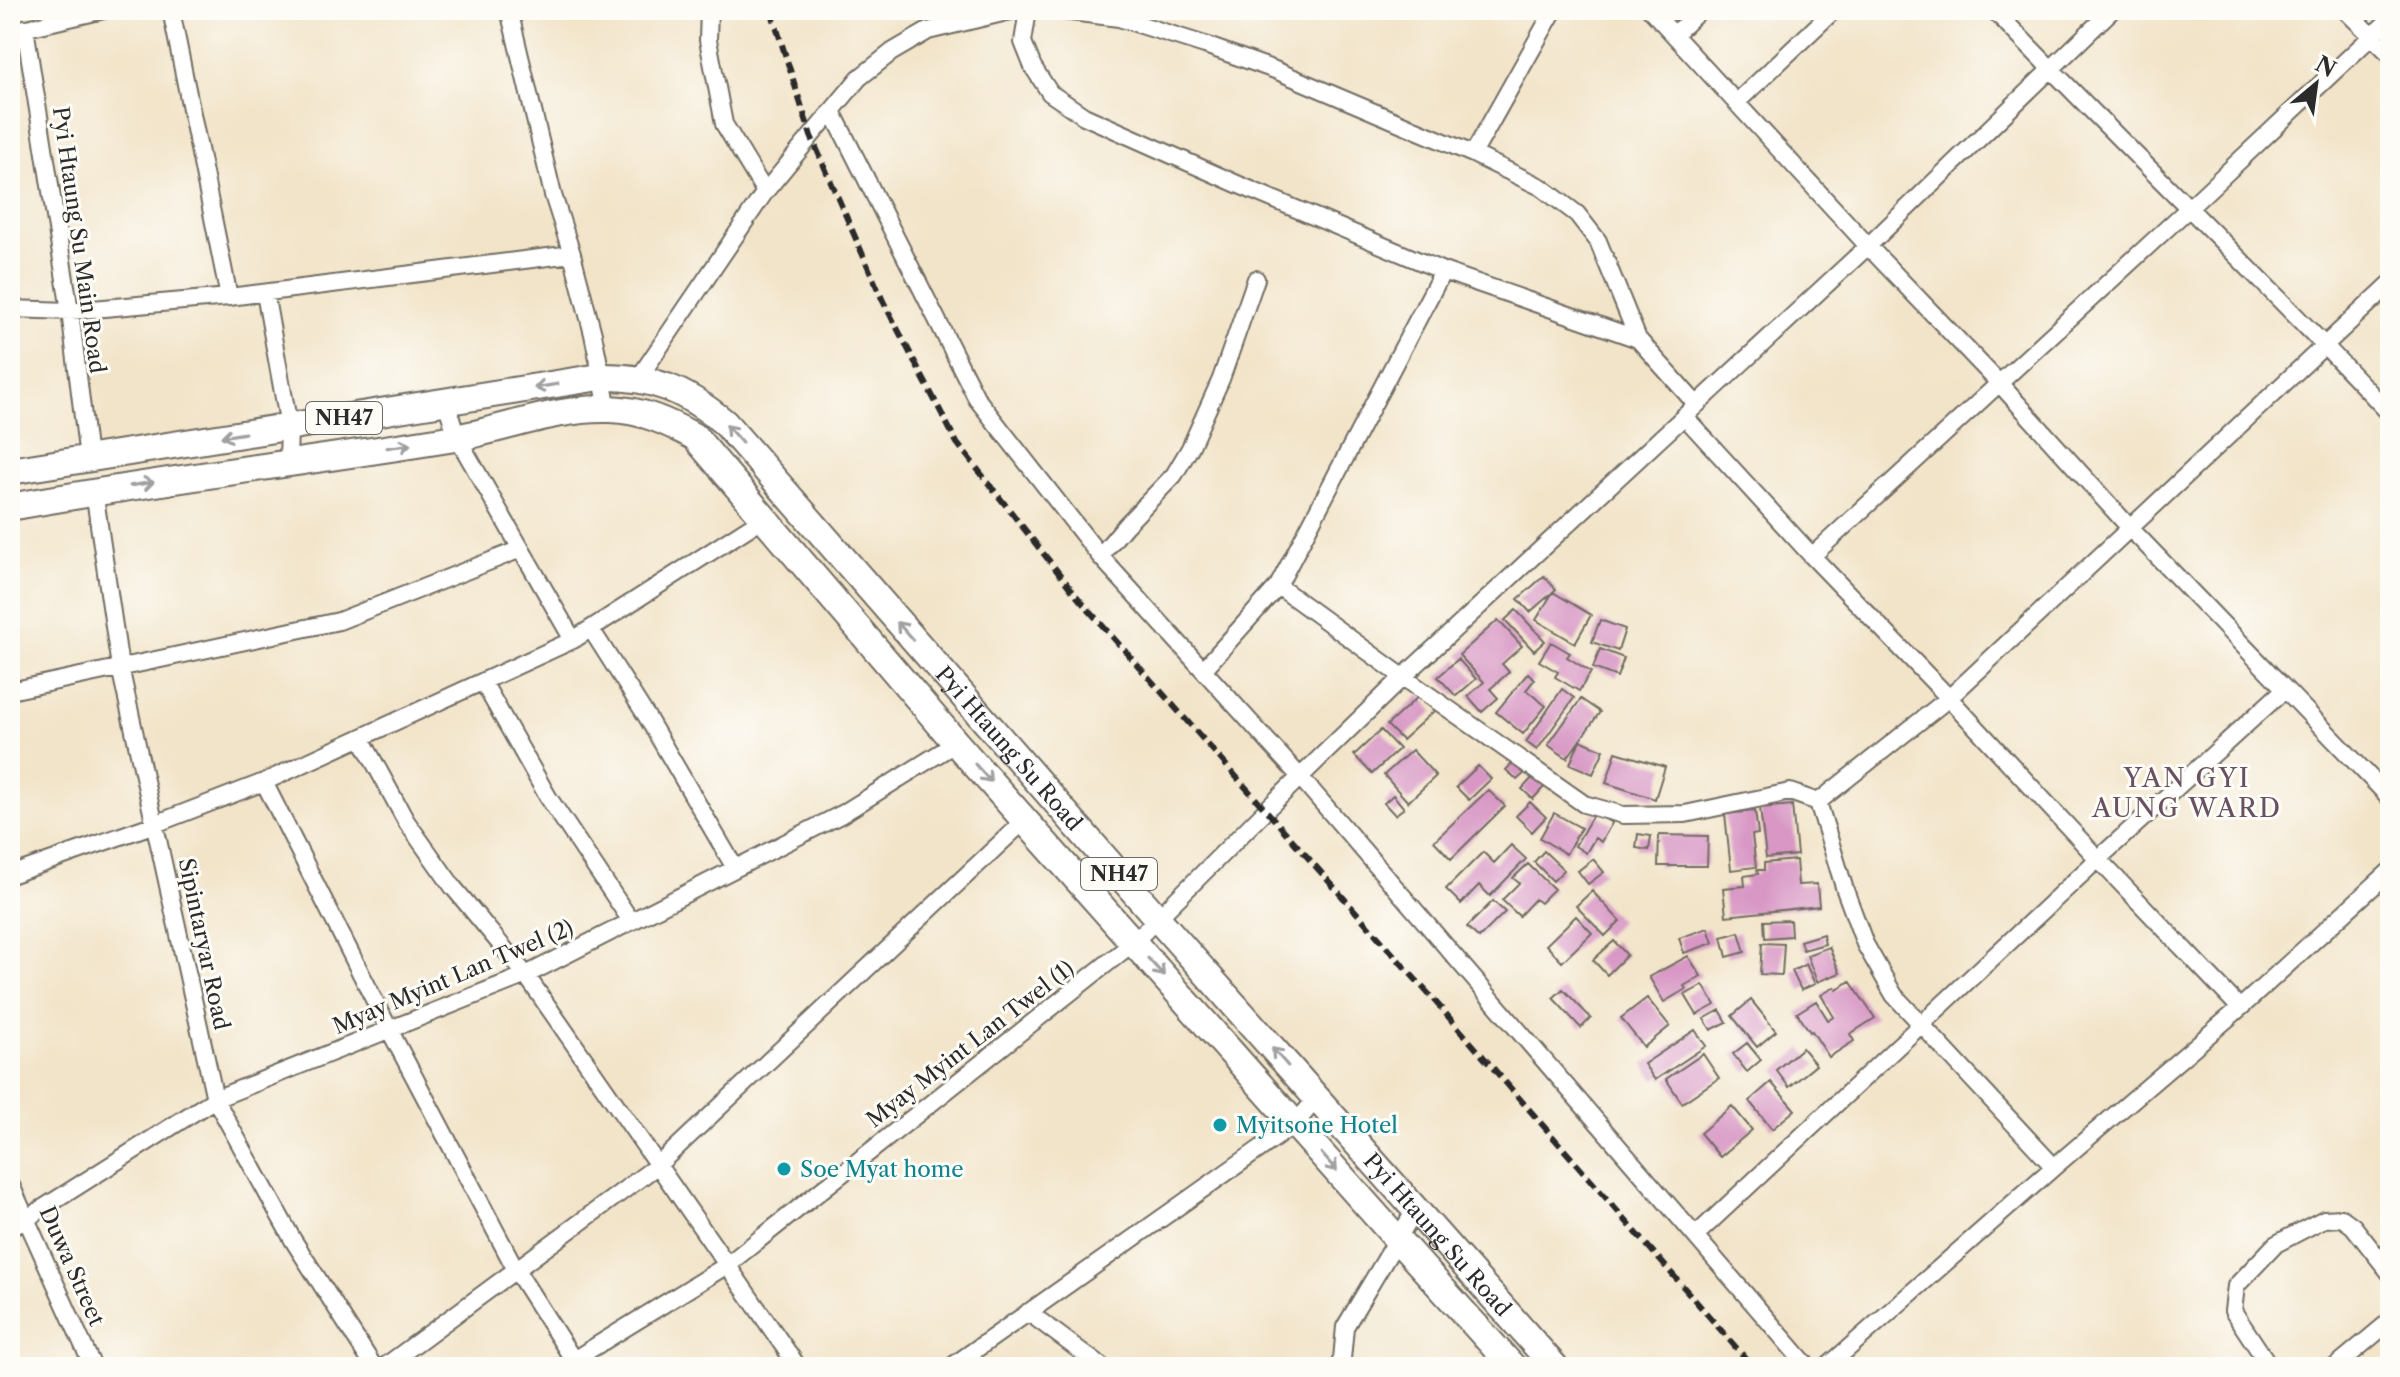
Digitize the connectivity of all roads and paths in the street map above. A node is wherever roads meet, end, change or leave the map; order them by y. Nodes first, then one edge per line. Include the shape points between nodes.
1 (104, 10) edge
2 (171, 10) edge
3 (509, 10) edge
4 (709, 10) edge
5 (1015, 10) edge
6 (1028, 10) edge
7 (1055, 10) edge
8 (1554, 10) edge
9 (1651, 10) edge
10 (1700, 10) edge
11 (1834, 10) edge
12 (1994, 10) edge
13 (2112, 10) edge
14 (2345, 10) edge
15 (73, 13) edge
16 (2390, 19) edge
17 (18, 30) edge
18 (1674, 35) junction
19 (2373, 37) junction
20 (2390, 54) edge
21 (2050, 69) junction
22 (1736, 103) junction
23 (832, 111) junction
24 (1473, 154) junction
25 (765, 192) junction
26 (2189, 208) junction
27 (1868, 246) junction
28 (572, 254) junction
29 (1443, 271) junction
30 (1256, 279) dead end
31 (2390, 284) edge
32 (265, 293) junction
33 (229, 297) junction
34 (10, 309) edge
35 (70, 311) junction
36 (1638, 339) junction
37 (2325, 344) junction
38 (600, 377) junction
39 (638, 379) junction
40 (2000, 384) junction
41 (446, 402) junction
42 (608, 409) junction
43 (1690, 410) junction
44 (2390, 414) edge
45 (289, 426) junction
46 (457, 437) junction
47 (88, 458) junction
48 (288, 462) junction
49 (10, 471) edge
50 (94, 491) junction
51 (10, 507) edge
52 (762, 519) junction
53 (2130, 528) junction
54 (828, 543) junction
55 (521, 549) junction
56 (1100, 556) junction
57 (1812, 556) junction
58 (799, 561) junction
59 (1278, 586) junction
60 (591, 629) junction
61 (573, 640) junction
62 (120, 667) junction
63 (1203, 670) junction
64 (945, 677) junction
65 (1403, 677) junction
66 (483, 682) junction
67 (2284, 690) junction
68 (10, 691) edge
69 (916, 696) junction
70 (1949, 698) junction
71 (361, 738) junction
72 (956, 743) junction
73 (1301, 778) junction
74 (264, 782) junction
75 (2390, 798) edge
76 (1818, 802) junction
77 (1025, 820) junction
78 (155, 824) junction
79 (2098, 859) junction
80 (735, 868) junction
81 (2390, 871) edge
82 (10, 875) edge
83 (1158, 919) junction
84 (631, 921) junction
85 (1134, 942) junction
86 (526, 975) junction
87 (2240, 1008) junction
88 (1921, 1024) junction
89 (390, 1031) junction
90 (215, 1099) junction
91 (1316, 1099) junction
92 (1295, 1124) junction
93 (658, 1165) junction
94 (2054, 1167) junction
95 (10, 1183) edge
96 (1415, 1210) junction
97 (27, 1220) junction
98 (10, 1229) edge
99 (1696, 1235) junction
100 (1398, 1240) junction
101 (727, 1265) junction
102 (516, 1270) junction
103 (2390, 1273) edge
104 (1028, 1312) junction
105 (1509, 1318) junction
106 (2390, 1321) edge
107 (1488, 1339) junction
108 (571, 1365) edge
109 (93, 1367) edge
110 (374, 1367) edge
111 (384, 1367) edge
112 (798, 1367) edge
113 (951, 1367) edge
114 (1102, 1367) edge
115 (1338, 1367) edge
116 (1513, 1367) edge
117 (1555, 1367) edge
118 (1808, 1367) edge
119 (1827, 1367) edge
120 (2270, 1367) edge
121 (2335, 1367) edge

1 - 15 street
2 - 33 street
3 - 28 street
4 - 25 street via 708,40 724,124
5 - 23 street via 928,31 859,78
6 - 29 street via 1023,42 1033,67 1050,93 1084,116
7 - 24 street via 1119,18 1205,45
8 - 24 street
9 - 18 street
10 - 18 street
11 - 22 street
12 - 21 street
13 - 21 street, Myay Myint Lan Twel (1)
14 - 19 street
15 - 17 street
16 - 19 street
17 - 35 street, Pyi Htaung Su Main Road
18 - 22 street
19 - 20 street
19 - 26 street
21 - 26 street
21 - 27 street, Myay Myint Lan Twel (1)
22 - 27 street
23 - 25 street
23 - 56 street via 977,399
24 - 36 street via 1541,187 1577,214 1598,241
25 - 39 street
26 - 37 street
26 - 40 street
27 - 40 street
27 - 43 street, Myay Myint Lan Twel (1)
28 - 32 street
28 - 38 street
29 - 36 street
29 - 59 street
30 - 56 street via 1190,448 1174,475
31 - 37 street
32 - 33 street
32 - 45 street
33 - 35 street
34 - 35 street
35 - 47 street, Pyi Htaung Su Main Road
36 - 43 street
37 - 44 street
37 - 53 street
38 - 39 highway, NH47
38 -> 41 highway, NH47
38 - 42 street
54 -> 39 highway, Pyi Htaung Su Road / NH47 via 725,423 677,390
40 - 53 street
40 - 57 street
41 - 45 highway, NH47
41 - 46 street
42 - 46 highway, NH47
42 - 52 highway, Pyi Htaung Su Road / NH47 via 644,414 695,437
43 - 57 street
43 - 65 street, Myay Myint Lan Twel (1)
45 -> 47 highway, NH47
45 - 48 street
48 -> 46 highway, NH47
46 - 55 street
47 - 49 highway, NH47
50 -> 48 highway, NH47
50 - 51 highway, NH47
50 - 62 street, Sipintaryar Road
52 - 58 highway, Pyi Htaung Su Road / NH47
52 - 60 street
53 - 67 street
53 - 70 street
54 - 58 highway
64 -> 54 highway, Pyi Htaung Su Road / NH47
55 - 61 street
55 - 62 street via 339,621
56 - 63 street
57 - 70 street
58 - 69 highway, Pyi Htaung Su Road / NH47
59 - 63 street
59 - 65 street
60 - 61 street
60 - 80 street
61 - 66 street
62 - 68 street
62 - 78 street, Sipintaryar Road
63 - 73 street
64 - 69 highway
64 - 83 highway, Pyi Htaung Su Road / NH47
65 - 73 street, Myay Myint Lan Twel (1)
65 - 76 street via 1584,804 1623,815 1670,815 1790,792
66 - 71 street
66 - 84 street via 548,797
67 - 75 street
67 - 79 street
69 - 72 highway, Pyi Htaung Su Road / NH47
70 - 76 street
70 - 79 street
71 - 74 street
71 - 86 street via 414,832
72 -> 77 highway, Pyi Htaung Su Road / NH47
72 - 80 street, Myay Myint Lan Twel (2) via 842,814
73 - 83 street, Myay Myint Lan Twel (1)
73 - 99 street
74 - 78 street
74 - 89 street
76 - 88 street via 1865,944 1894,995
77 - 85 highway, Pyi Htaung Su Road / NH47
77 - 93 street
78 - 82 street
78 - 90 street, Sipintaryar Road
79 - 87 street
79 - 88 street
80 - 84 street, Myay Myint Lan Twel (2)
81 - 87 street
83 - 85 street, Myay Myint Lan Twel (1)
91 -> 83 highway, Pyi Htaung Su Road / NH47
84 - 86 street, Myay Myint Lan Twel (2)
85 -> 92 highway, Pyi Htaung Su Road / NH47
85 - 101 street, Myay Myint Lan Twel (1)
86 - 89 street, Myay Myint Lan Twel (2)
86 - 93 street
87 - 94 street
88 - 94 street
88 - 99 street
89 - 90 street, Myay Myint Lan Twel (2)
89 - 102 street
90 - 97 street, Myay Myint Lan Twel (2)
90 - 110 street, Sipintaryar Road via 293,1240
91 - 92 street
91 - 96 highway, Pyi Htaung Su Road / NH47
92 -> 100 highway, Pyi Htaung Su Road / NH47
92 - 104 street
93 - 101 street
93 - 102 street
94 - 119 street
95 - 97 street, Duwa Street
96 - 100 street
96 - 105 highway, Pyi Htaung Su Road / NH47
97 - 98 street, Myay Myint Lan Twel (2)
97 - 109 street, Duwa Street
99 - 118 street
100 - 107 highway, Pyi Htaung Su Road / NH47
100 - 115 street via 1345,1327
101 - 108 street, Myay Myint Lan Twel (1)
101 - 112 street
102 - 108 street
102 - 111 street
103 - 120 street via 2342,1218 2324,1219 2276,1244 2236,1286 2233,1311
104 - 113 street
104 - 114 street
105 - 107 highway
105 - 117 highway, Pyi Htaung Su Road / NH47
106 - 121 street
107 - 116 highway, Pyi Htaung Su Road / NH47

